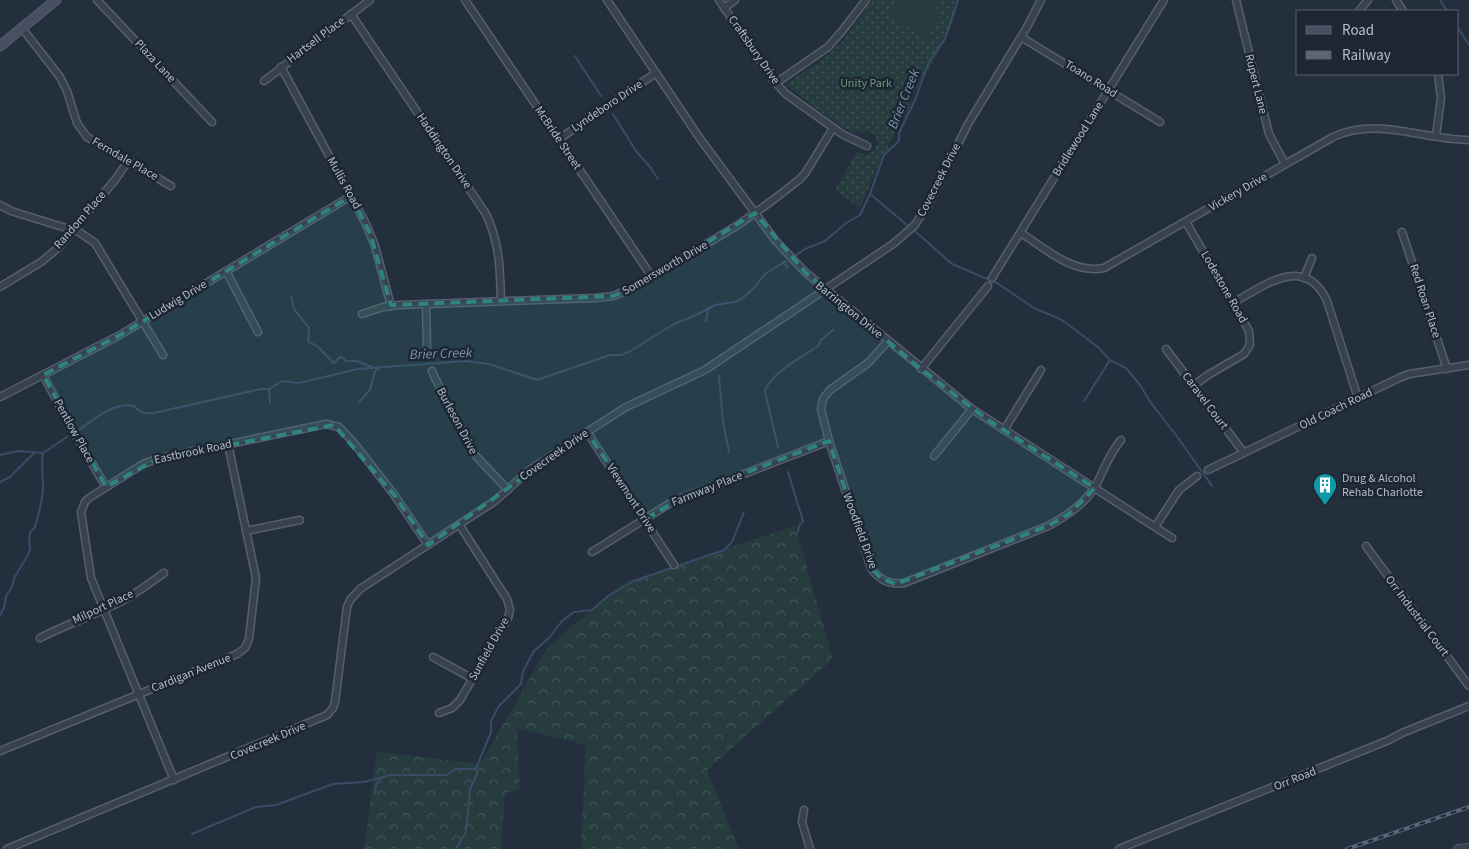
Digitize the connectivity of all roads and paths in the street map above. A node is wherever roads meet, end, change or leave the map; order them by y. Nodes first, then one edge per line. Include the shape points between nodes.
1 (56, 0) edge
2 (97, 0) edge
3 (370, 0) edge
4 (465, 0) edge
5 (606, 0) edge
6 (719, 0) edge
7 (735, 0) edge
8 (866, 0) edge
9 (1041, 0) edge
10 (1164, 0) edge
11 (1236, 0) edge
12 (1368, 0) edge
13 (724, 8) junction
14 (1360, 10) edge
15 (351, 14) junction
16 (22, 28) junction
17 (1021, 36) junction
18 (0, 46) edge
19 (281, 67) junction
20 (656, 73) junction
21 (1438, 75) edge
22 (264, 81) dead end
23 (776, 83) junction
24 (1108, 90) junction
25 (212, 122) dead end
26 (1160, 122) dead end
27 (833, 128) junction
28 (1436, 136) junction
29 (559, 139) junction
30 (1469, 140) edge
31 (866, 146) dead end
32 (128, 161) junction
33 (1285, 164) junction
34 (171, 186) dead end
35 (351, 196) junction
36 (0, 205) edge
37 (755, 213) junction
38 (1186, 222) junction
39 (73, 230) junction
40 (1402, 232) dead end
41 (1021, 233) junction
42 (1312, 258) dead end
43 (226, 271) junction
44 (652, 277) junction
45 (992, 278) dead end
46 (1304, 278) junction
47 (988, 286) dead end
48 (0, 287) edge
49 (825, 290) junction
50 (501, 302) junction
51 (1233, 303) junction
52 (426, 304) junction
53 (391, 306) junction
54 (362, 314) dead end
55 (144, 321) junction
56 (258, 332) dead end
57 (888, 341) junction
58 (428, 349) dead end
59 (1166, 349) dead end
60 (163, 355) dead end
61 (1469, 366) edge
62 (921, 368) junction
63 (1447, 369) junction
64 (1041, 370) dead end
65 (432, 371) dead end
66 (43, 375) junction
67 (1193, 386) junction
68 (0, 397) edge
69 (1358, 398) junction
70 (972, 409) junction
71 (1004, 430) junction
72 (587, 432) junction
73 (1121, 440) dead end
74 (830, 441) junction
75 (228, 444) junction
76 (1244, 453) junction
77 (934, 456) dead end
78 (1208, 470) dead end
79 (1197, 476) dead end
80 (106, 487) junction
81 (1095, 488) junction
82 (508, 490) junction
83 (645, 519) junction
84 (300, 520) dead end
85 (460, 524) junction
86 (1155, 527) junction
87 (246, 531) junction
88 (1172, 538) dead end
89 (428, 545) junction
90 (1366, 546) dead end
91 (592, 552) dead end
92 (674, 565) dead end
93 (164, 573) dead end
94 (103, 609) junction
95 (40, 638) dead end
96 (433, 657) dead end
97 (473, 679) junction
98 (1469, 686) edge
99 (138, 694) junction
100 (1469, 706) edge
101 (439, 713) dead end
102 (0, 751) edge
103 (174, 780) junction
104 (804, 810) dead end
105 (1469, 848) edge
106 (7, 849) edge
107 (810, 849) edge
108 (1119, 849) edge
109 (1458, 849) edge

1 - 16 main road
2 - 25 street, Plaza Lane
3 - 15 street, Hartsell Place
4 - 29 street, McBride Street
5 - 20 street, Barrington Drive
6 - 13 street, Craftsbury Drive
7 - 13 street
8 - 23 street via 828,47
9 - 17 street, Covecreek Drive
10 - 24 street, Bridlewood Lane
11 - 33 street, Rupert Lane via 1269,134
12 - 14 street
13 - 23 street, Craftsbury Drive
15 - 19 street, Hartsell Place
15 - 50 street, Haddington Drive via 486,214 498,250
16 - 18 main road
16 - 32 street, Ferndale Place via 60,77 81,130 91,140
17 - 24 street, Toano Road
17 - 49 street, Covecreek Drive via 968,124 919,219 893,244
19 - 22 street, Hartsell Place
19 - 35 street, Mullis Road
20 - 29 street, Lyndeboro Drive
20 - 37 street, Barrington Drive
21 - 28 street via 1441,98
23 - 27 street, Craftsbury Drive via 797,103
24 - 26 street, Toano Road
24 - 41 street, Bridlewood Lane
27 - 31 street, Craftsbury Drive
27 - 37 street, Somersworth Drive via 800,179
28 - 30 street, Vickery Drive
28 - 33 street, Vickery Drive via 1371,127 1354,129
29 - 44 street, McBride Street
32 - 34 street, Ferndale Place
32 - 39 street, Random Place
33 - 38 street, Vickery Drive
35 - 43 street, Ludwig Drive
35 - 53 street, Mullis Road via 370,233
36 - 39 street
37 - 44 street, Somersworth Drive
37 - 49 street, Barrington Drive via 791,258
38 - 41 street, Vickery Drive via 1112,264 1096,269 1082,269 1070,264
38 - 51 street, Lodestone Road
39 - 48 street, Random Place via 50,255
39 - 55 street via 88,236 102,251
40 - 63 street, Red Roan Place
41 - 45 street, Bridlewood Lane
42 - 46 street
43 - 55 street, Ludwig Drive
43 - 56 street
44 - 50 street, Somersworth Drive via 625,292 601,298
46 - 51 street via 1286,276 1274,279
46 - 69 street via 1317,287 1327,301
47 - 62 street
49 - 57 street, Barrington Drive
49 - 72 street, Covecreek Drive via 704,370 626,407
50 - 52 street, Somersworth Drive
51 - 67 street, Lodestone Road via 1249,331 1248,350
52 - 53 street, Somersworth Drive
52 - 58 street
53 - 54 street, Somersworth Drive
55 - 60 street
55 - 66 street, Ludwig Drive
57 - 62 street, Barrington Drive
57 - 74 street, Woodfield Drive via 868,363 825,395 821,409
59 - 67 street, Caravel Court
61 - 63 street, Old Coach Road
62 - 70 street, Barrington Drive
63 - 69 street, Old Coach Road via 1409,374
64 - 71 street
65 - 82 street, Burleson Drive via 471,449
66 - 68 street, Ludwig Drive
66 - 80 street, Pentlow Place
67 - 76 street, Caravel Court
69 - 76 street, Old Coach Road
70 - 71 street, Barrington Drive
70 - 77 street
71 - 81 street, Barrington Drive
72 - 82 street, Covecreek Drive via 527,472
72 - 83 street, Viewmont Drive
73 - 81 street, Woodfield Drive via 1111,453
74 - 81 street, Woodfield Drive via 871,568 882,579 896,584 914,580 1048,526 1069,514
74 - 83 street, Farmway Place via 687,495
75 - 80 street, Eastbrook Road via 148,462
75 - 87 street, Cardigan Avenue
75 - 89 street, Eastbrook Road via 326,424 339,427 395,496
76 - 78 street, Old Coach Road
79 - 86 street via 1179,490
80 - 94 street, Eastbrook Road via 85,502 81,512 91,578
81 - 86 street, Barrington Drive
82 - 85 street, Covecreek Drive
83 - 91 street, Farmway Place
83 - 92 street, Viewmont Drive
84 - 87 street
85 - 89 street, Covecreek Drive
85 - 97 street, Sunfield Drive via 508,599 510,610
86 - 88 street, Barrington Drive
87 - 99 street, Cardigan Avenue via 256,578 246,645 237,654
89 - 103 street, Covecreek Drive via 360,589 350,600 335,702 327,715
90 - 98 street, Orr Industrial Court
93 - 94 street, Milport Place via 129,597
94 - 95 street, Milport Place
94 - 99 street, Eastbrook Road
96 - 97 street
97 - 101 street, Sunfield Drive via 457,703
99 - 102 street, Cardigan Avenue
99 - 103 street, Eastbrook Road
100 - 108 street, Orr Road
103 - 106 street, Covecreek Drive
104 - 107 street via 802,822
105 - 109 street

